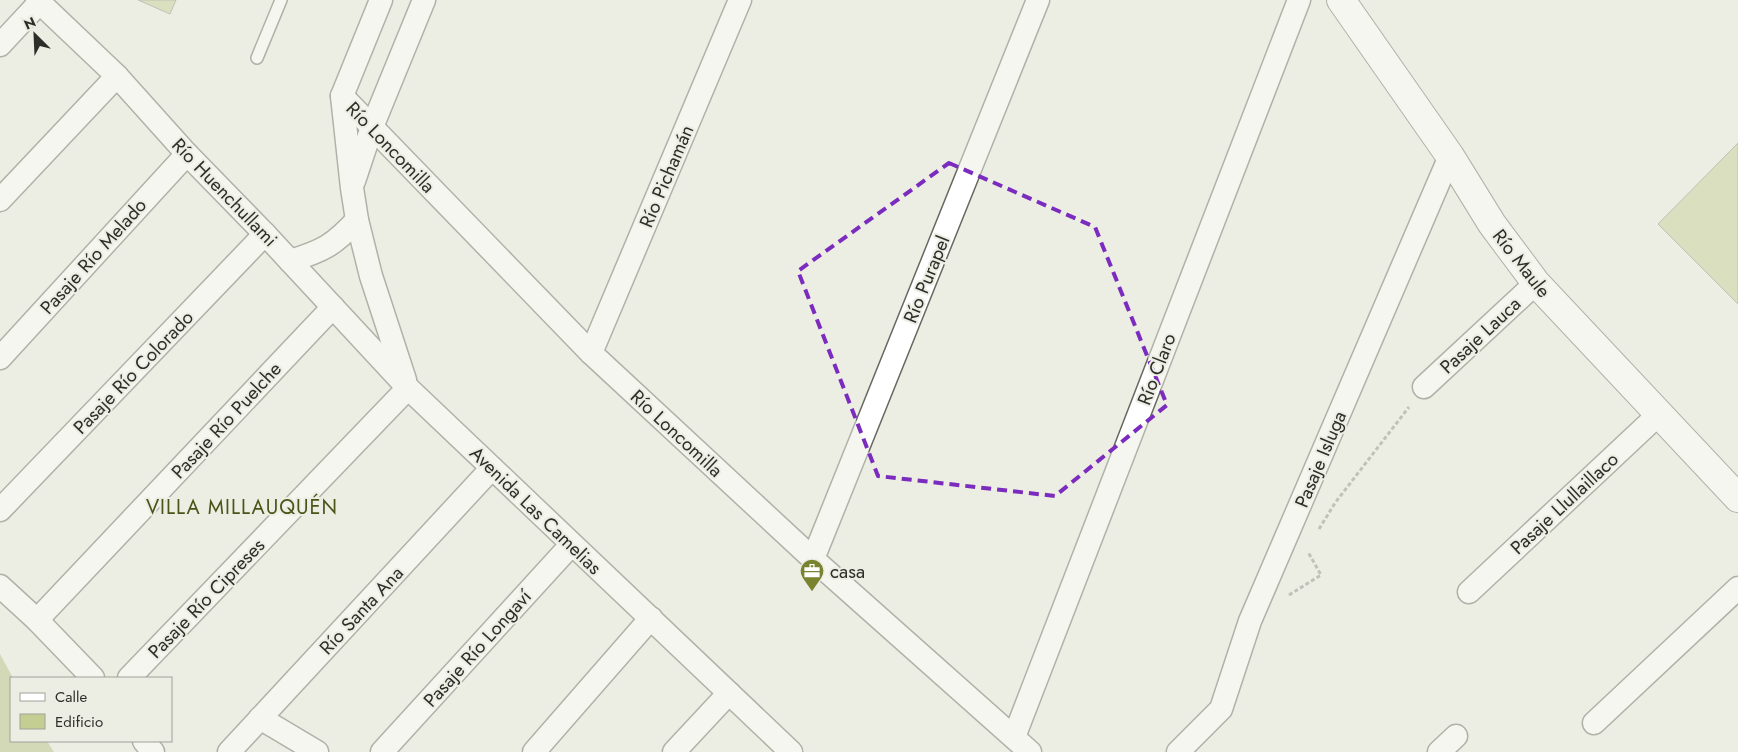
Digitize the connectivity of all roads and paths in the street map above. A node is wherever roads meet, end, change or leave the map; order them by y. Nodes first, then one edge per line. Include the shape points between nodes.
1 (281, 0) edge
2 (381, 0) edge
3 (424, 0) edge
4 (740, 0) edge
5 (1038, 0) edge
6 (1299, 0) edge
7 (1341, 0) edge
8 (39, 1) edge
9 (0, 45) edge
10 (257, 58) dead end
11 (117, 76) junction
12 (342, 96) junction
13 (372, 128) junction
14 (187, 154) junction
15 (1450, 156) junction
16 (352, 188) junction
17 (0, 200) edge
18 (357, 220) junction
19 (265, 234) junction
20 (290, 261) junction
21 (1536, 283) junction
22 (333, 306) junction
23 (591, 353) junction
24 (0, 358) edge
25 (1424, 387) joint
26 (408, 388) junction
27 (1659, 414) junction
28 (492, 468) junction
29 (1738, 498) edge
30 (0, 510) edge
31 (1315, 535) dead end
32 (571, 545) junction
33 (1305, 547) dead end
34 (813, 559) junction
35 (0, 586) edge
36 (1738, 588) edge
37 (1469, 592) dead end
38 (650, 618) junction
39 (37, 620) junction
40 (1250, 621) junction
41 (92, 677) edge
42 (130, 677) edge
43 (729, 693) junction
44 (260, 718) junction
45 (1594, 723) dead end
46 (1456, 736) dead end
47 (145, 742) edge
48 (1022, 745) edge
49 (153, 752) edge
50 (229, 752) edge
51 (317, 752) edge
52 (382, 752) edge
53 (534, 752) edge
54 (674, 752) edge
55 (791, 752) edge
56 (1178, 752) edge
57 (1439, 752) edge

1 - 10 lane
2 - 12 street, Avenida Las Camelias
3 - 13 street, Avenida Las Camelias
4 - 23 street, Río Pichamán
5 - 34 street, Río Purapel
6 - 48 street, Río Claro
7 - 15 street, Río Maule
8 - 9 street
8 - 11 street, Río Huenchullami
11 - 14 street, Río Huenchullami
11 - 17 street
12 - 13 street, Río Loncomilla
12 - 16 street, Avenida Las Camelias
13 - 16 street, Avenida Las Camelias
13 - 23 street, Río Loncomilla
14 - 19 street, Río Huenchullami
14 - 24 street, Pasaje Río Melado
15 - 21 street, Río Maule via 1492,224
15 - 40 street, Pasaje Isluga
16 - 18 street, Avenida Las Camelias
18 - 20 street via 328,246
18 - 26 street, Avenida Las Camelias
19 - 20 street, Río Huenchullami
19 - 30 street, Pasaje Río Colorado
20 - 22 street, Río Huenchullami
21 - 25 street, Pasaje Lauca
21 - 27 street, Río Maule
22 - 26 street, Río Huenchullami
22 - 39 street, Pasaje Río Puelche
23 - 34 street, Río Loncomilla
25 - 31 path via 1335,503
26 - 28 street, Avenida Las Camelias
26 - 42 street, Pasaje Río Cipreses
27 - 29 street, Río Maule
27 - 37 street, Pasaje Llullaillaco
28 - 32 street, Avenida Las Camelias
28 - 44 street, Río Santa Ana
32 - 38 street, Avenida Las Camelias
32 - 52 street, Pasaje Río Longaví
33 - 40 path via 1321,574
34 - 48 street, Río Loncomilla
35 - 39 street
36 - 45 street
38 - 43 street, Avenida Las Camelias
38 - 53 street
39 - 41 street
40 - 56 street, Pasaje Isluga via 1221,709
43 - 54 street
43 - 55 street, Avenida Las Camelias
44 - 50 street, Río Santa Ana
44 - 51 street
46 - 57 street
47 - 49 street

